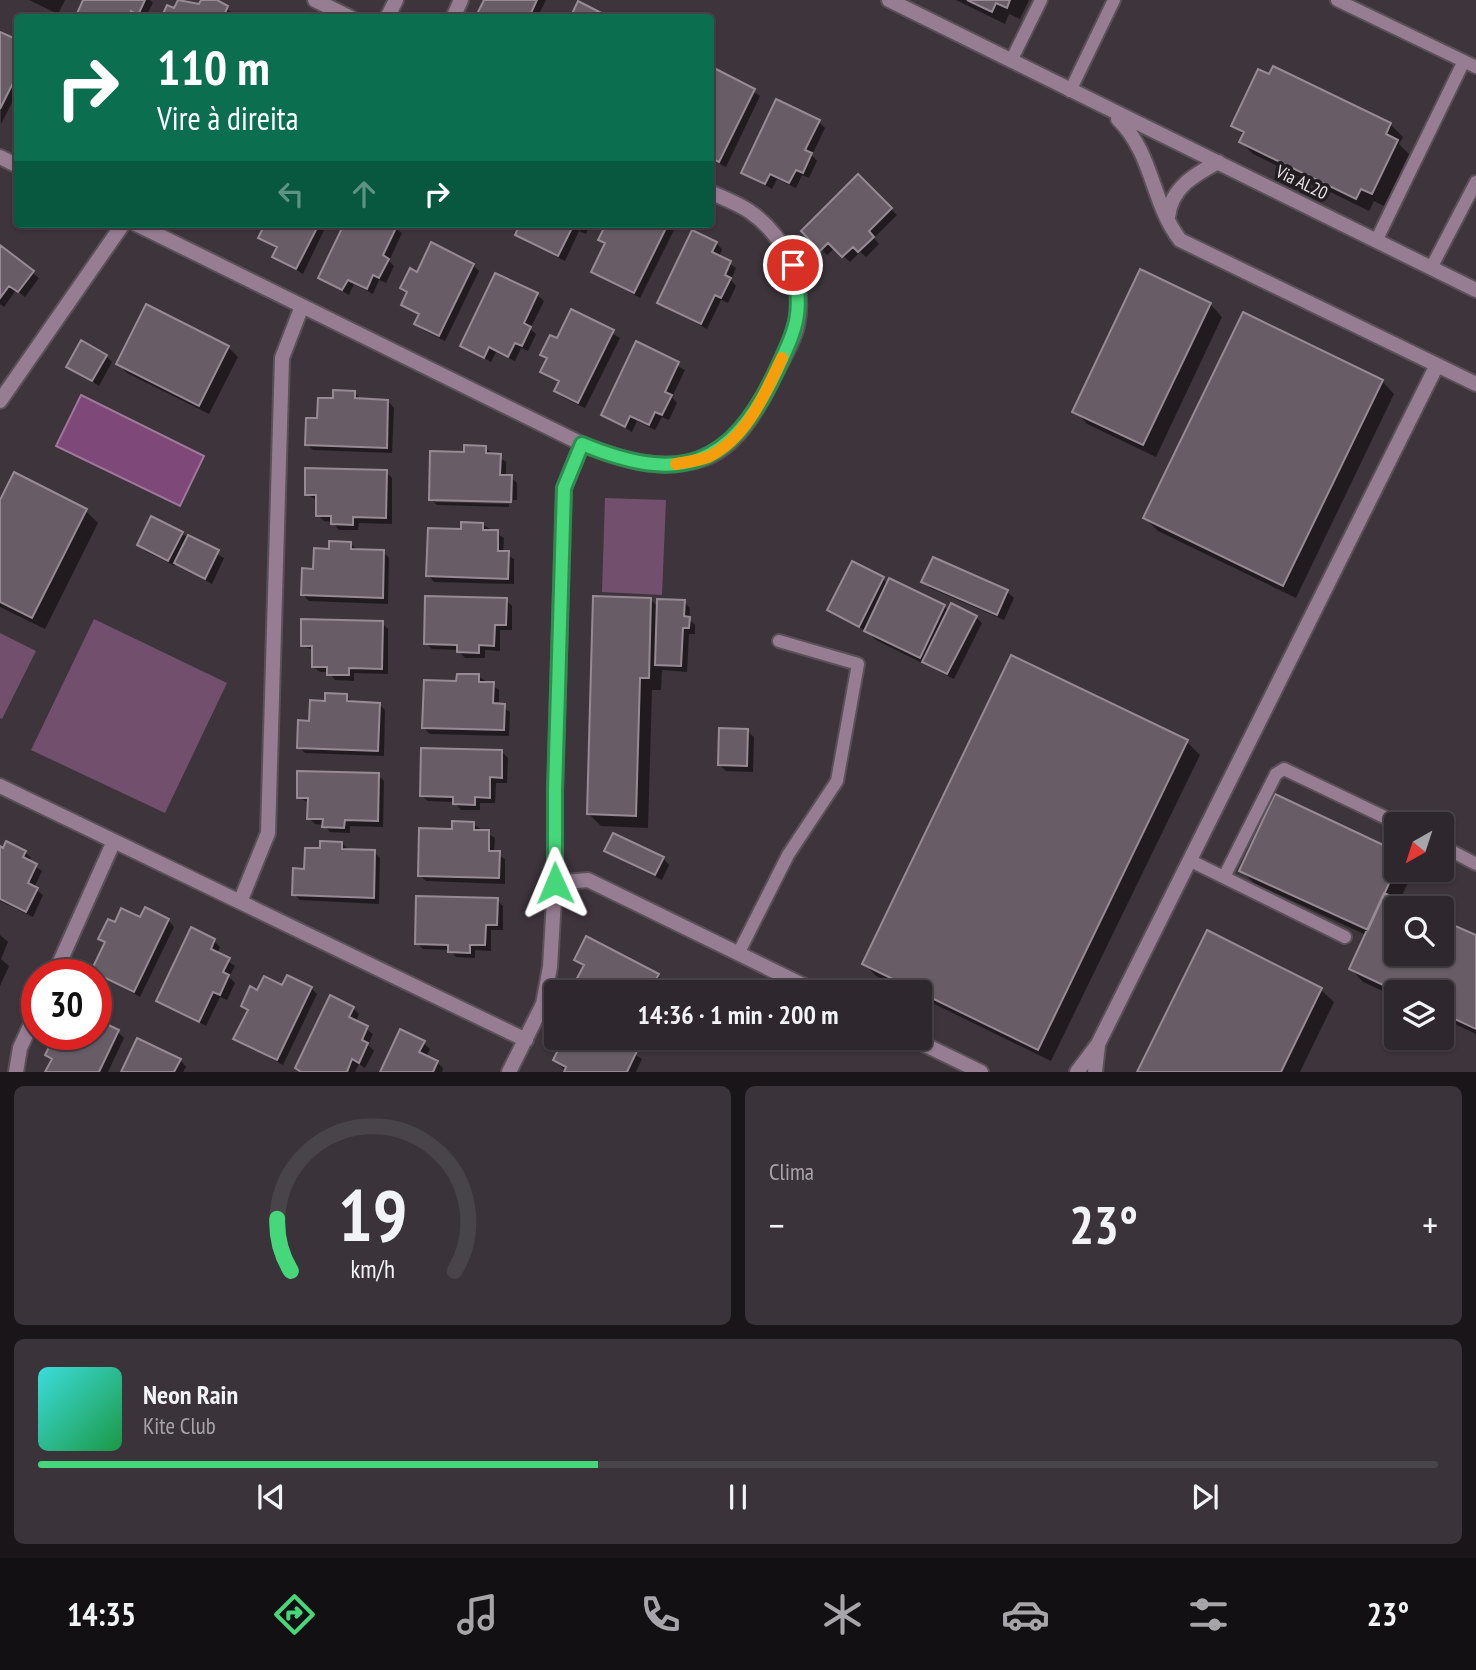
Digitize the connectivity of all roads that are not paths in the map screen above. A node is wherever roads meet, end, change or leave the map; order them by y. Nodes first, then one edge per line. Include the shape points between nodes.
1 (315, 0) edge
2 (889, 0) edge
3 (1041, 0) edge
4 (1114, 0) edge
5 (1337, 0) edge
6 (343, 14) edge
7 (1011, 61) junction
8 (1470, 64) edge
9 (1070, 91) junction
10 (1109, 111) junction
11 (1219, 162) junction
12 (1476, 182) edge
13 (714, 194) edge
14 (1167, 219) junction
15 (120, 228) edge
16 (144, 228) edge
17 (1376, 241) junction
18 (1431, 268) junction
19 (1476, 290) edge
20 (302, 306) junction
21 (1437, 365) junction
22 (1476, 384) edge
23 (0, 401) edge
24 (582, 444) junction
25 (779, 641) dead end
26 (0, 786) edge
27 (1384, 817) edge
28 (114, 841) junction
29 (1454, 852) edge
30 (1191, 861) junction
31 (1476, 864) edge
32 (1224, 877) junction
33 (555, 883) junction
34 (240, 902) junction
35 (1345, 937) dead end
36 (737, 954) junction
37 (61, 959) edge
38 (792, 980) edge
39 (526, 1040) junction
40 (21, 1044) edge
41 (1098, 1044) junction
42 (932, 1048) edge
43 (16, 1072) edge
44 (509, 1072) edge
45 (981, 1072) edge
46 (1077, 1072) edge
47 (1096, 1072) edge

1 - 6 street
2 - 7 street, Via AL20
3 - 7 lane
4 - 9 lane
5 - 8 lane
7 - 9 street, Via AL20
8 - 17 lane
9 - 10 street, Via AL20
10 - 11 street, Via AL20
10 - 14 street, Via AL20 via 1139,144
11 - 14 street via 1185,182 1169,204
11 - 17 street, Via AL20
12 - 18 lane
13 - 24 street via 750,211 793,265 800,296 796,328 761,402 734,439 707,457 670,466 623,460
14 - 21 street, Via AL20 via 1180,240
15 - 23 street
16 - 20 street
17 - 18 street, Via AL20
18 - 19 street, Via AL20
20 - 24 street
20 - 34 street via 282,358 268,833
21 - 22 street
21 - 30 street
24 - 33 street via 564,488
25 - 36 lane via 858,664 837,781 788,855
26 - 28 street
27 - 32 lane via 1284,769 1276,774
28 - 34 street
28 - 37 street
29 - 31 lane
30 - 32 lane
30 - 41 street
32 - 35 lane
33 - 36 street via 588,880
33 - 39 street via 550,967 543,1004
34 - 39 street
36 - 38 street
39 - 44 street
40 - 43 street
41 - 46 street
41 - 47 street
42 - 45 street

